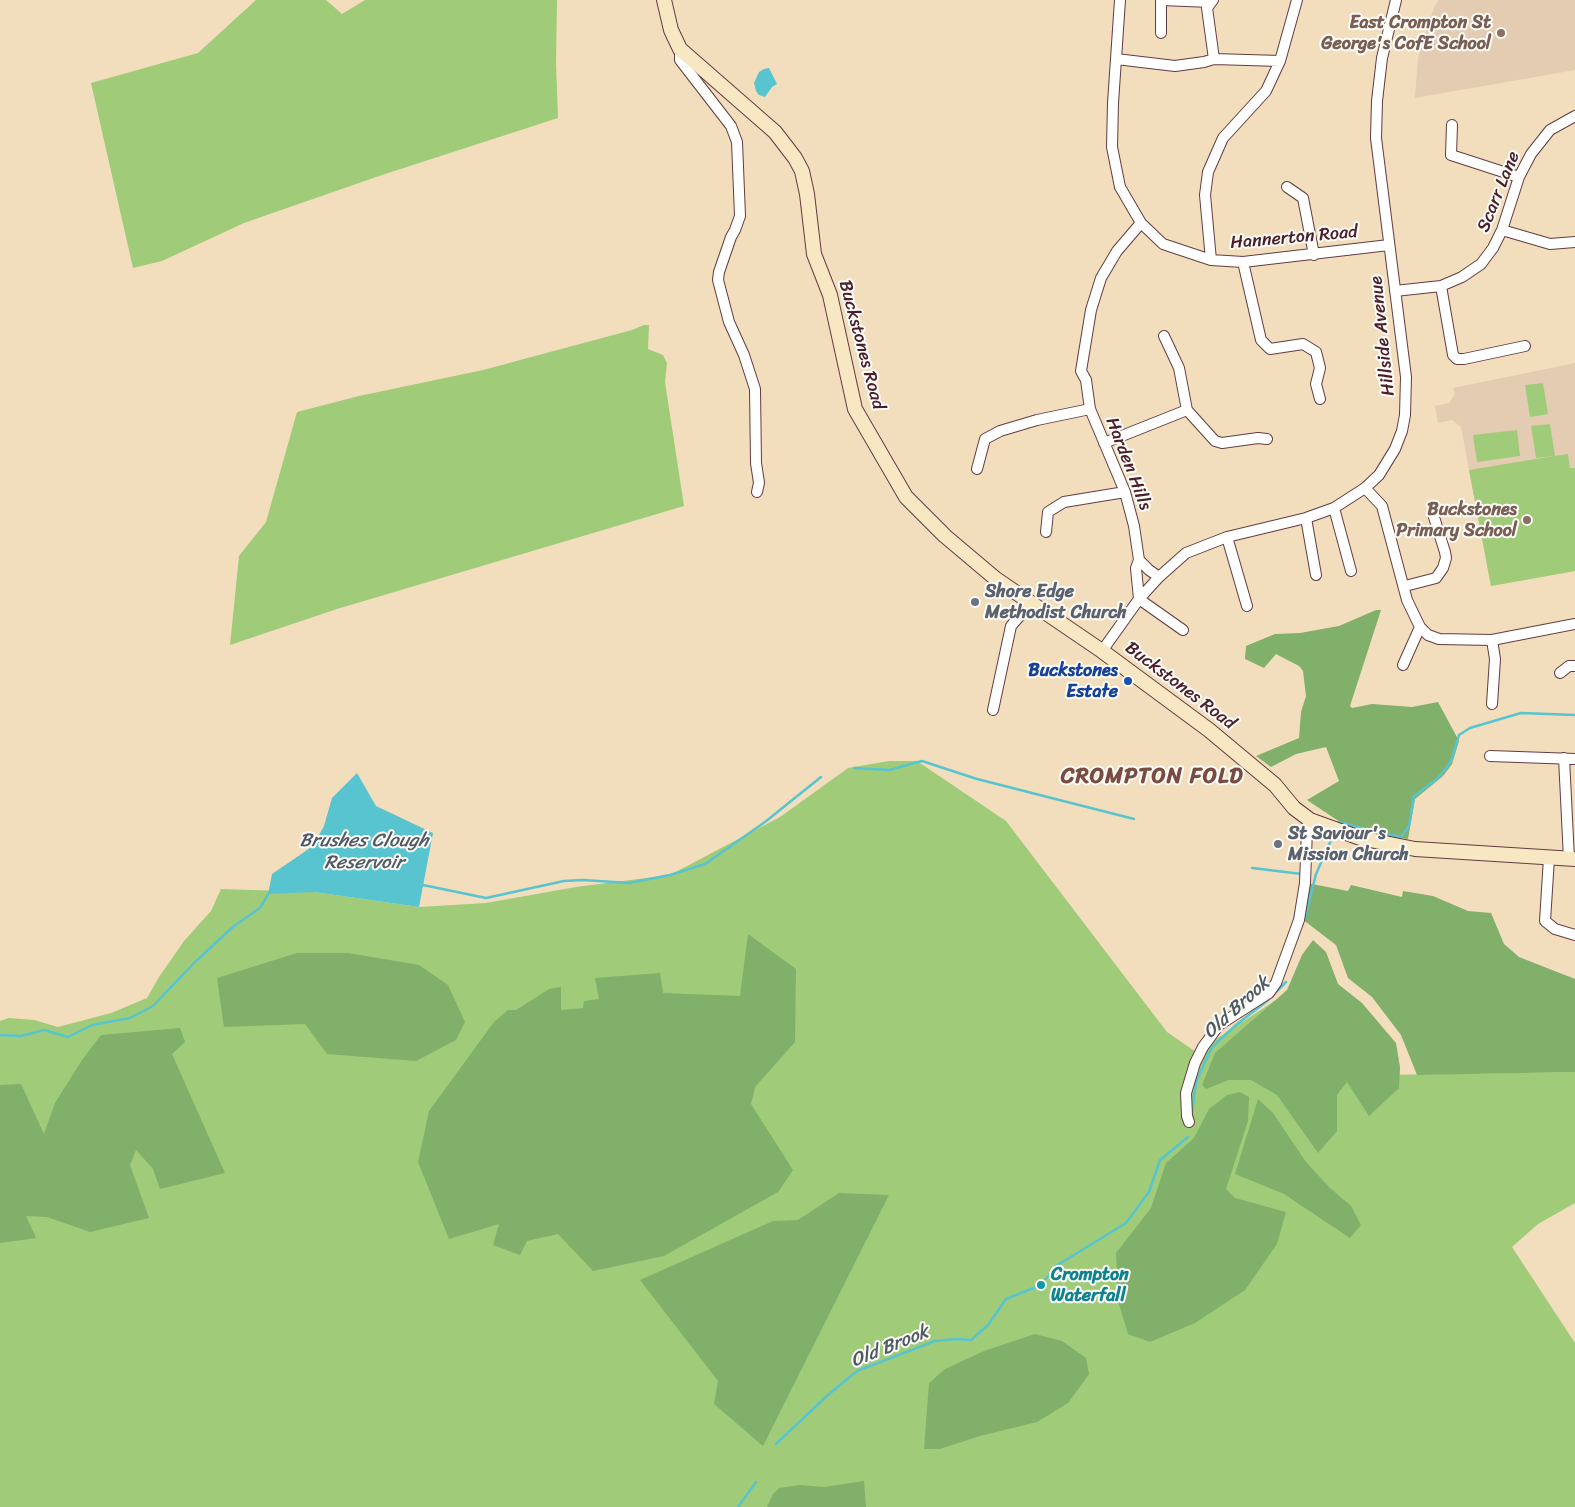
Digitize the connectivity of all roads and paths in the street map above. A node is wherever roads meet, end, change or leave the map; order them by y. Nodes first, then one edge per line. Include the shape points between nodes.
1 (664, 0) edge
2 (1120, 0) edge
3 (1153, 0) edge
4 (1161, 0) edge
5 (1296, 0) edge
6 (1396, 0) edge
7 (1212, 1) edge
8 (1161, 33) dead end
9 (680, 49) junction
10 (1214, 58) junction
11 (1116, 59) junction
12 (1280, 61) junction
13 (1575, 116) edge
14 (1452, 125) dead end
15 (1519, 177) junction
16 (1288, 187) dead end
17 (1141, 223) junction
18 (1502, 230) junction
19 (1575, 242) edge
20 (1389, 245) junction
21 (1314, 255) junction
22 (1211, 260) junction
23 (1243, 262) junction
24 (1441, 286) junction
25 (1395, 291) junction
26 (1164, 336) dead end
27 (1525, 346) dead end
28 (1320, 399) dead end
29 (1090, 409) junction
30 (1187, 410) junction
31 (1267, 439) dead end
32 (1104, 443) junction
33 (977, 469) dead end
34 (1366, 488) junction
35 (757, 492) dead end
36 (1125, 492) junction
37 (1334, 508) junction
38 (1432, 514) dead end
39 (1306, 518) junction
40 (1046, 532) dead end
41 (1227, 537) junction
42 (1139, 560) junction
43 (1351, 571) dead end
44 (1316, 576) dead end
45 (1159, 577) junction
46 (1405, 586) junction
47 (1139, 599) junction
48 (1032, 602) junction
49 (1246, 606) dead end
50 (1575, 624) edge
51 (1420, 627) junction
52 (1183, 630) dead end
53 (1492, 640) junction
54 (1102, 651) junction
55 (1403, 666) dead end
56 (1575, 666) edge
57 (1560, 673) dead end
58 (1492, 704) dead end
59 (993, 710) dead end
60 (1490, 756) dead end
61 (1564, 758) junction
62 (1575, 759) edge
63 (1310, 820) junction
64 (1549, 858) junction
65 (1572, 859) edge
66 (1575, 935) edge
67 (1189, 1122) dead end

1 - 9 main road, Buckstones Road via 671,30
2 - 11 street, Hannerton Road
3 - 4 street
4 - 7 street
4 - 8 street
5 - 12 street
6 - 20 street, Hillside Avenue via 1376,101 1376,138
7 - 10 street via 1207,8
9 - 35 street via 680,60 731,126 737,142 740,216 718,272 718,280 729,322 755,389
9 - 48 main road, Buckstones Road via 775,132 802,171 814,254 830,294 855,409 906,497 996,579
10 - 11 street via 1175,66
10 - 12 street
11 - 17 street, Hannerton Road via 1112,147 1120,187
12 - 22 street via 1266,91 1223,138 1208,172 1205,195
13 - 15 street, Scarr Lane via 1550,130 1530,154
14 - 15 street via 1451,156
15 - 18 street, Scarr Lane
16 - 21 street via 1303,198
17 - 22 street, Hannerton Road via 1163,244
17 - 29 street, Harden Hills via 1117,251 1101,278 1092,310 1081,370 1086,380
18 - 19 street via 1550,244
18 - 24 street, Scarr Lane via 1481,264
20 - 21 street, Hannerton Road
20 - 25 street, Hillside Avenue
21 - 23 street, Hannerton Road
22 - 23 street, Hannerton Road
23 - 28 street via 1260,340 1270,349 1303,344 1316,352 1320,368 1316,384
24 - 25 street, Scarr Lane
24 - 27 street via 1456,359 1464,360 1511,344
25 - 34 street, Hillside Avenue via 1406,377 1405,415 1395,449 1379,475
26 - 30 street via 1179,368
29 - 32 street, Harden Hills
29 - 33 street, Harden Hills via 1000,431 985,439
30 - 31 street via 1215,441
30 - 32 street
32 - 36 street, Harden Hills
34 - 37 street, Hillside Avenue
34 - 46 street via 1382,506
36 - 40 street via 1064,502 1048,512
36 - 42 street, Harden Hills
37 - 39 street, Hillside Avenue
37 - 43 street
38 - 46 street via 1445,552 1444,568 1436,578
39 - 41 street, Hillside Avenue
39 - 44 street
41 - 45 street, Hillside Avenue via 1186,553
41 - 49 street
42 - 45 street
42 - 47 street, Harden Hills via 1136,568
45 - 47 street, Hillside Avenue
46 - 51 street via 1407,600
47 - 52 street
47 - 54 street, Hillside Avenue
48 - 54 main road, Buckstones Road
48 - 59 street via 1011,626
50 - 53 street
51 - 53 street via 1439,639
51 - 55 street
53 - 58 street via 1495,659
54 - 63 main road, Buckstones Road via 1224,743 1275,785 1294,808
56 - 57 street via 1569,666
60 - 61 street
61 - 62 street
61 - 65 street
63 - 64 main road, Buckstones Road via 1360,838 1414,849
63 - 67 street via 1299,920 1276,983 1269,993 1219,1025 1203,1047 1186,1093
64 - 65 main road, Buckstones Road
64 - 66 street via 1545,921 1555,929

